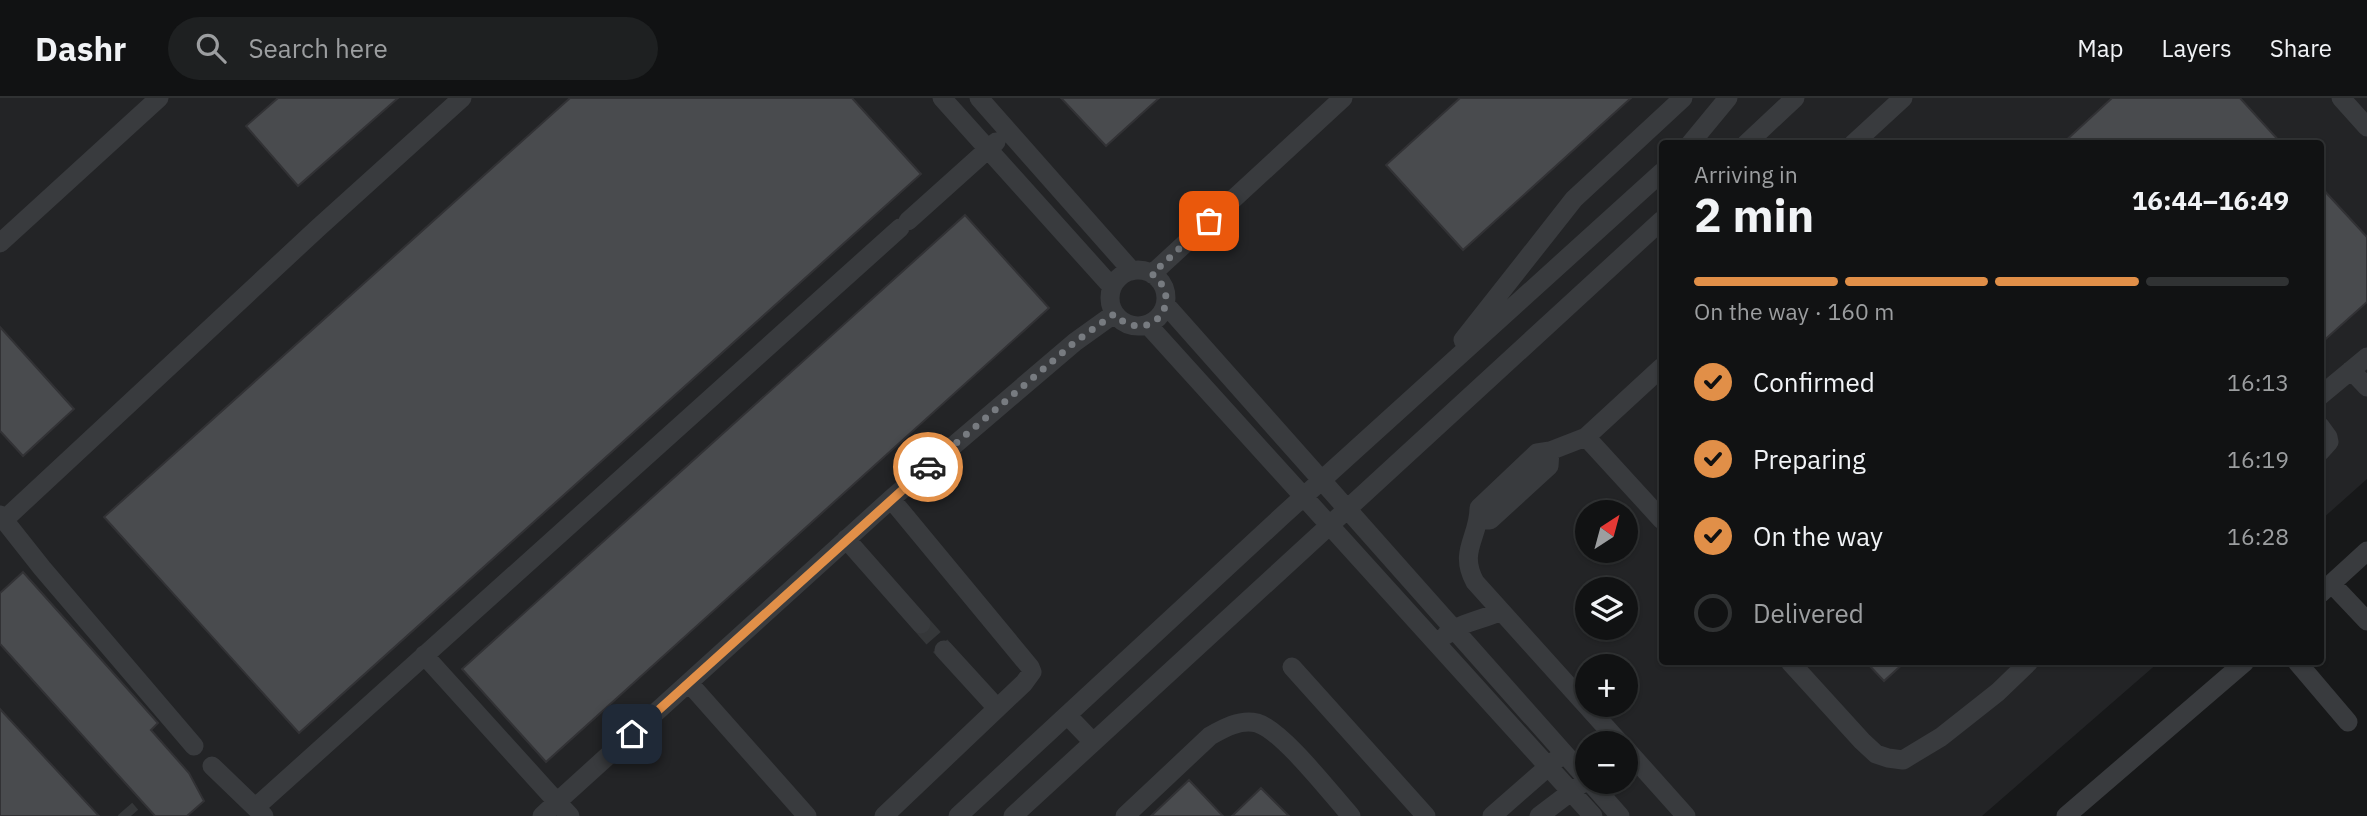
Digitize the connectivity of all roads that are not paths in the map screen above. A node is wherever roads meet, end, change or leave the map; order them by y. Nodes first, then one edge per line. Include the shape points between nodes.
1 (159, 98) edge
2 (462, 98) edge
3 (942, 98) edge
4 (979, 98) edge
5 (1343, 98) edge
6 (1683, 98) edge
7 (1728, 98) edge
8 (1795, 98) edge
9 (1903, 98) edge
10 (2340, 98) edge
11 (2367, 127) edge
12 (1009, 131) junction
13 (1693, 140) edge
14 (1750, 140) edge
15 (1857, 140) edge
16 (988, 149) junction
17 (1659, 175) edge
18 (1659, 223) edge
19 (0, 243) edge
20 (1132, 271) junction
21 (1152, 274) junction
22 (1112, 287) junction
23 (1166, 305) junction
24 (1114, 314) junction
25 (1148, 326) junction
26 (2367, 357) edge
27 (1659, 370) edge
28 (2351, 370) junction
29 (1438, 374) junction
30 (2367, 387) edge
31 (2324, 393) edge
32 (2324, 433) edge
33 (1586, 437) junction
34 (2324, 448) edge
35 (891, 499) junction
36 (1659, 517) edge
37 (2, 518) edge
38 (846, 539) junction
39 (2367, 551) edge
40 (2326, 589) edge
41 (1501, 611) junction
42 (2367, 621) edge
43 (921, 624) tunnel mouth
44 (1454, 628) junction
45 (1437, 642) junction
46 (944, 650) tunnel mouth
47 (424, 655) junction
48 (1793, 665) edge
49 (2026, 665) edge
50 (2235, 665) edge
51 (2300, 665) edge
52 (1292, 667) dead end
53 (688, 682) junction
54 (997, 708) junction
55 (1067, 715) junction
56 (2348, 722) dead end
57 (1609, 731) edge
58 (1093, 742) junction
59 (194, 746) dead end
60 (1564, 752) junction
61 (1638, 762) edge
62 (1575, 765) edge
63 (212, 766) dead end
64 (1548, 766) junction
65 (1575, 790) edge
66 (1572, 792) junction
67 (1600, 794) edge
68 (563, 809) edge
69 (260, 812) edge
70 (542, 816) edge
71 (807, 816) edge
72 (884, 816) edge
73 (958, 816) edge
74 (1013, 816) edge
75 (1125, 816) edge
76 (1351, 816) edge
77 (1426, 816) edge
78 (1492, 816) edge
79 (1539, 816) edge
80 (1593, 816) edge
81 (1620, 816) edge
82 (1686, 816) edge
83 (2066, 816) edge

1 - 19 street
2 - 37 street
3 - 16 street
4 - 12 street
5 - 21 street
6 - 29 street via 1574,199
7 - 13 street
8 - 14 street
9 - 15 street
10 - 11 street
12 - 16 street
12 - 20 street
16 - 22 street
16 - 47 street
17 - 29 street
18 - 58 street
20 - 21 street
20 - 22 street
21 - 23 street via 1164,287
22 - 24 street
23 - 25 street
23 - 44 street
24 - 25 street via 1129,325
24 - 35 street
25 - 45 street
26 - 28 street
27 - 33 street
28 - 30 street
28 - 31 street
29 - 55 street
32 - 34 street via 2329,442
33 - 36 street
33 - 41 street via 1537,453 1479,508 1467,552 1468,569
35 - 38 street
35 - 54 street via 1030,667 1030,676
37 - 59 street
38 - 43 street
38 - 53 street
39 - 40 street
40 - 42 street
41 - 44 street
41 - 57 street
44 - 45 street
44 - 60 street
45 - 64 street
46 - 54 street
47 - 68 street
47 - 69 street
48 - 49 street via 1869,748 1903,760 1951,730
50 - 83 street
51 - 56 street
52 - 77 street
53 - 68 street
53 - 71 street
54 - 72 street
55 - 58 street
55 - 73 street
58 - 74 street
60 - 62 street
60 - 64 street
61 - 82 street
63 - 69 street
64 - 66 street
64 - 78 street
65 - 66 street
66 - 79 street
66 - 80 street
67 - 81 street
68 - 70 street
75 - 76 street via 1210,736 1244,722 1258,723 1285,743

